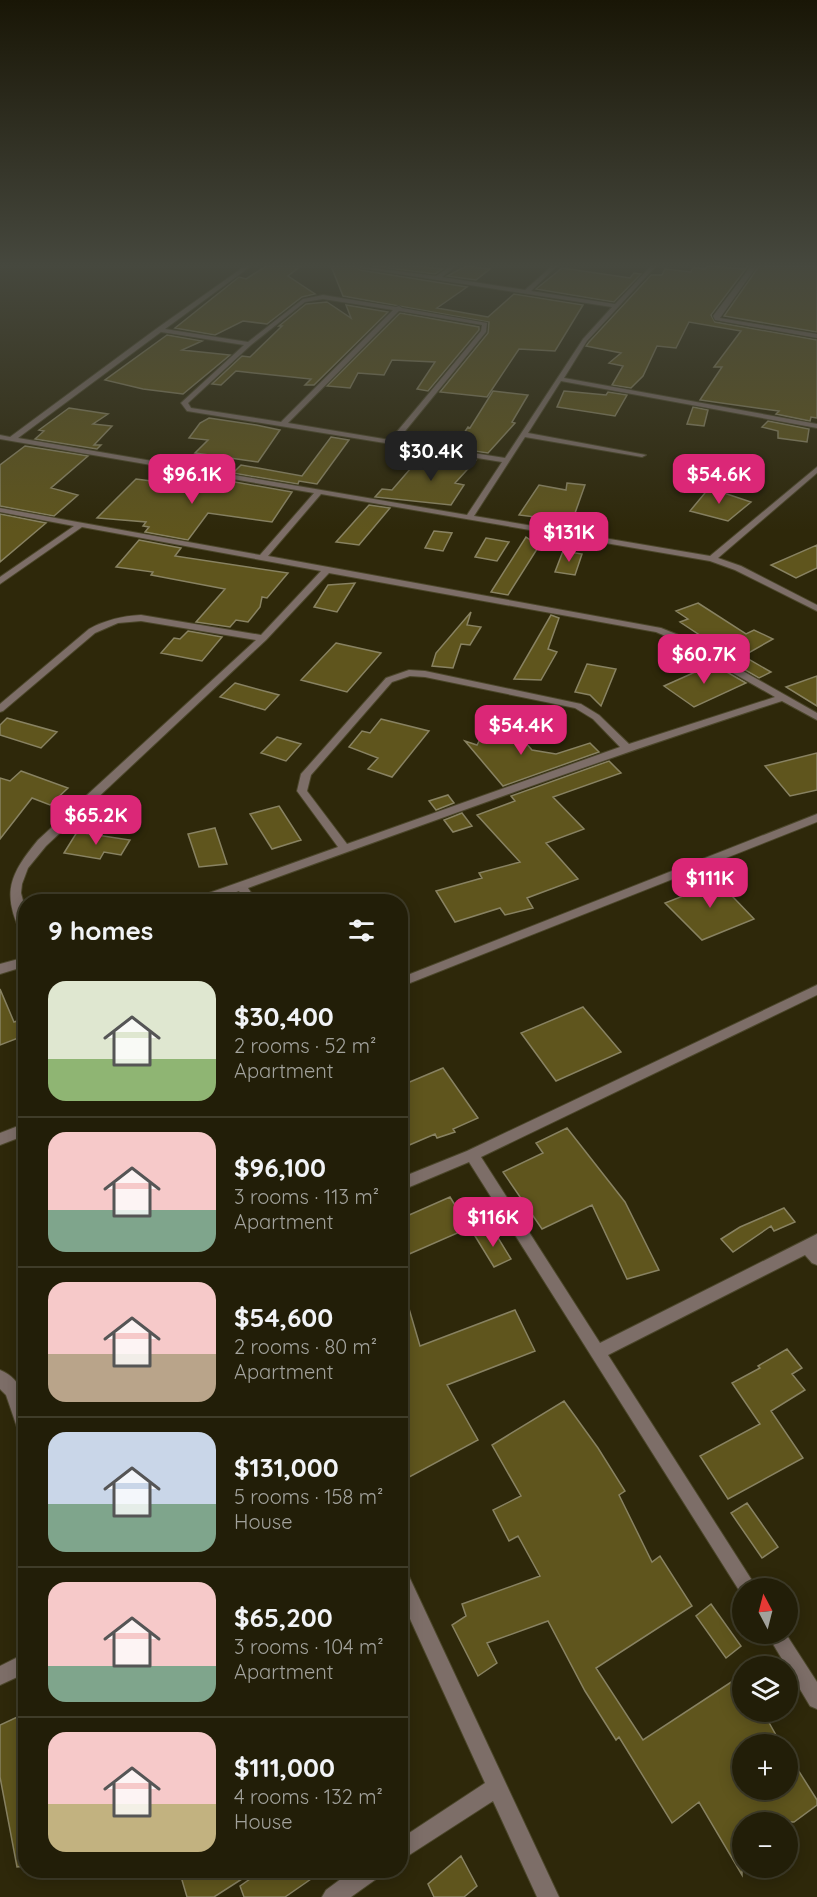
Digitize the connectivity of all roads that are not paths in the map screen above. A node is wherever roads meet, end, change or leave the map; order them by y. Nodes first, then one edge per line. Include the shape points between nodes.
1 (125, 355) edge
2 (237, 355) edge
3 (352, 355) edge
4 (463, 355) edge
5 (575, 355) edge
6 (559, 378) junction
7 (283, 424) junction
8 (817, 426) edge
9 (524, 435) junction
10 (0, 437) edge
11 (13, 438) junction
12 (392, 442) junction
13 (642, 454) dead end
14 (506, 460) junction
15 (817, 469) edge
16 (318, 493) junction
17 (0, 510) edge
18 (469, 518) junction
19 (79, 526) junction
20 (263, 557) junction
21 (712, 559) junction
22 (326, 571) junction
23 (0, 581) edge
24 (817, 608) edge
25 (263, 638) junction
26 (782, 698) junction
27 (0, 709) edge
28 (817, 717) edge
29 (627, 748) junction
30 (817, 818) edge
31 (346, 850) junction
32 (241, 886) junction
33 (218, 894) edge
34 (246, 894) edge
35 (18, 909) edge
36 (18, 963) edge
37 (0, 969) edge
38 (408, 980) edge
39 (817, 990) edge
40 (18, 1132) edge
41 (0, 1139) edge
42 (472, 1155) junction
43 (408, 1182) edge
44 (814, 1248) edge
45 (597, 1353) junction
46 (0, 1378) edge
47 (18, 1405) edge
48 (741, 1578) edge
49 (408, 1593) edge
50 (782, 1644) edge
51 (18, 1666) edge
52 (0, 1676) edge
53 (817, 1699) edge
54 (498, 1786) junction
55 (408, 1846) edge
56 (360, 1878) edge
57 (333, 1897) edge
58 (548, 1897) edge

1 - 11 street
2 - 7 street via 184,406 189,410
3 - 7 street
4 - 12 street
5 - 6 street
6 - 8 street
6 - 9 street
7 - 12 street
9 - 13 street
9 - 14 street
10 - 11 street
11 - 16 street
12 - 14 street
14 - 18 street
15 - 21 street
16 - 18 street
16 - 20 street
17 - 19 street
18 - 21 street
19 - 20 street
19 - 23 street
20 - 22 street
21 - 24 street
22 - 25 street
22 - 26 street via 658,630
25 - 27 street via 141,618 107,622
25 - 35 street via 42,843 23,866 13,894
26 - 28 street
26 - 29 street
29 - 31 street
29 - 31 street via 596,717 578,706 425,674 398,676 382,689 302,783 302,791
30 - 38 street
31 - 32 street
32 - 33 street
32 - 34 street
36 - 37 street
39 - 42 street
40 - 41 street
42 - 43 street
42 - 45 street
44 - 45 street
45 - 48 street
46 - 47 street via 13,1390
49 - 54 street
50 - 53 street
51 - 52 street
54 - 55 street
54 - 58 street
56 - 57 street

